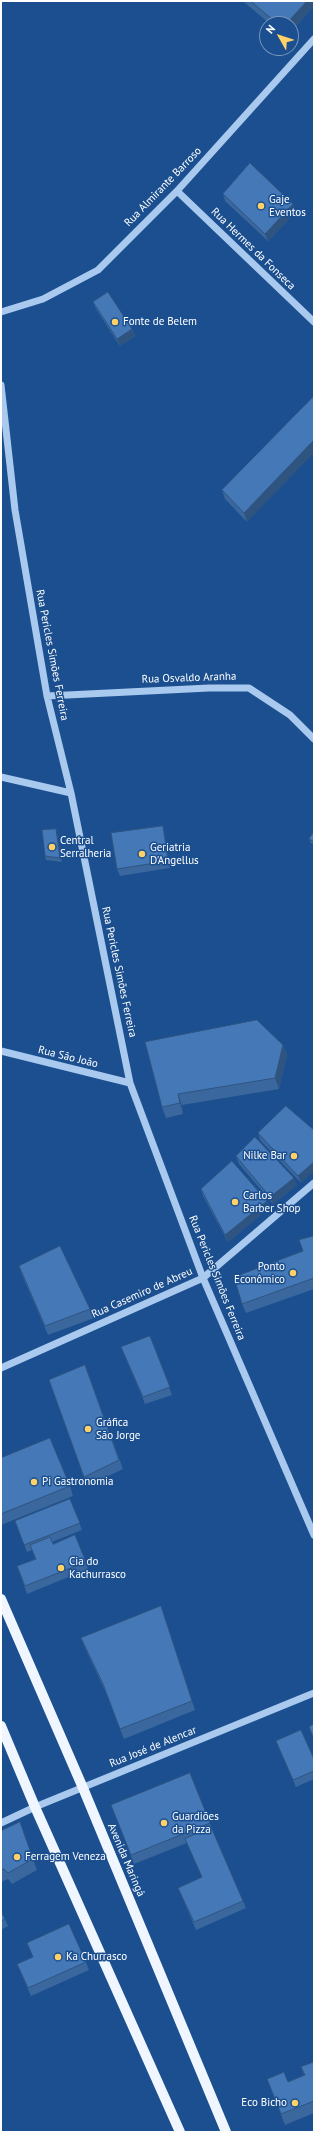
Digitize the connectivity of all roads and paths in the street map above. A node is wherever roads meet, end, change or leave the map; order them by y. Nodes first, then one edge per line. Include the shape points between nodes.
1 (314, 39) edge
2 (177, 191) junction
3 (1, 312) edge
4 (314, 322) edge
5 (1, 385) edge
6 (47, 696) junction
7 (314, 739) edge
8 (1, 777) edge
9 (71, 793) junction
10 (1, 1051) edge
11 (130, 1083) junction
12 (314, 1183) edge
13 (203, 1278) junction
14 (1, 1368) edge
15 (314, 1535) edge
16 (1, 1599) edge
17 (314, 1693) edge
18 (1, 1726) edge
19 (83, 1788) junction
20 (35, 1807) junction
21 (1, 1823) edge
22 (180, 2132) edge
23 (226, 2132) edge

1 - 2 street, Rua Almirante Barroso
2 - 3 street, Rua Almirante Barroso via 98,270 43,299
2 - 4 street, Rua Hermes da Fonseca
5 - 6 street, Rua Pericles Simões Ferreira via 14,510
6 - 7 street, Rua Osvaldo Aranha via 248,688 290,715
6 - 9 street, Rua Pericles Simões Ferreira
8 - 9 street
9 - 11 street, Rua Pericles Simões Ferreira
10 - 11 street, Rua São João
11 - 13 street, Rua Pericles Simões Ferreira
12 - 13 street, Rua Casemiro de Abreu
13 - 14 street, Rua Casemiro de Abreu
13 - 15 street, Rua Pericles Simões Ferreira
16 - 19 main road, Avenida Maringá
17 - 19 street, Rua José de Alencar
18 - 20 main road
19 - 20 street, Rua José de Alencar
19 - 23 main road, Avenida Maringá
20 - 21 street, Rua José de Alencar
20 - 22 main road

